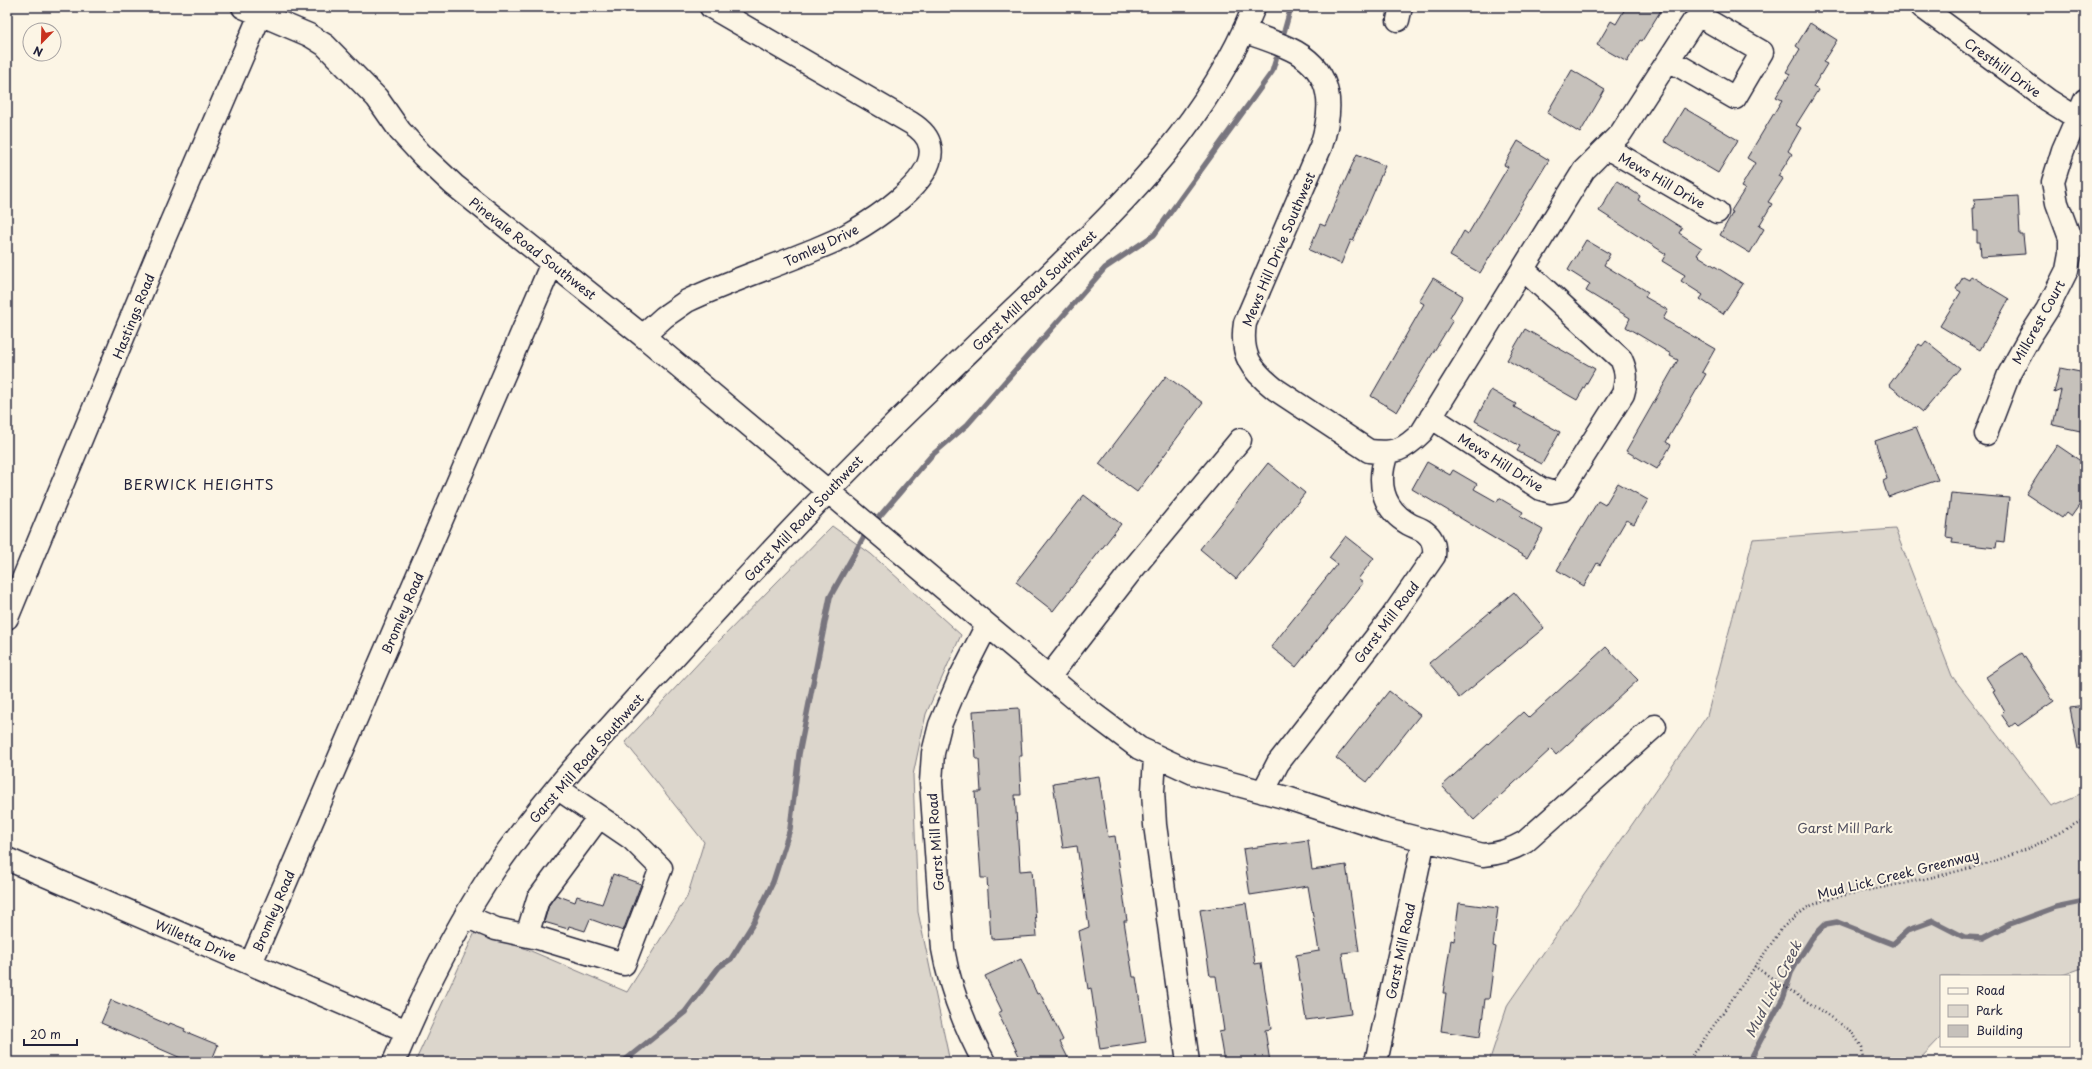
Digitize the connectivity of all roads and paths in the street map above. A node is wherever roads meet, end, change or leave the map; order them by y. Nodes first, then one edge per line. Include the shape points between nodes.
1 (711, 7) edge
2 (1254, 7) edge
3 (1922, 7) edge
4 (251, 11) edge
5 (1244, 31) junction
6 (1669, 60) dead end
7 (2082, 114) edge
8 (1607, 148) junction
9 (1717, 212) dead end
10 (552, 263) junction
11 (1523, 269) junction
12 (643, 336) junction
13 (1431, 417) junction
14 (1986, 434) dead end
15 (1240, 440) dead end
16 (1387, 453) junction
17 (828, 490) junction
18 (7, 618) edge
19 (987, 625) junction
20 (1049, 677) junction
21 (1655, 726) dead end
22 (1155, 756) junction
23 (557, 788) junction
24 (1263, 792) junction
25 (599, 817) junction
26 (2085, 819) edge
27 (1424, 840) junction
28 (7, 859) edge
29 (465, 916) junction
30 (527, 935) junction
31 (251, 963) junction
32 (1754, 966) junction
33 (407, 1031) junction
34 (394, 1062) edge
35 (984, 1062) edge
36 (1188, 1062) edge
37 (1376, 1062) edge
38 (1688, 1062) edge
39 (1863, 1062) edge

1 - 12 street, Tomley Drive via 911,122 927,139 930,160 924,174 905,193 877,216 846,236 687,301
2 - 5 street, Garst Mill Road Southwest
3 - 7 street, Cresthill Drive via 1988,57
4 - 10 street, Pinevale Road Southwest via 309,35 325,45 376,98 400,131 423,156 454,185
4 - 18 street, Hastings Road via 181,199
5 - 16 street, Mews Hill Drive Southwest via 1295,52 1309,61 1320,75 1330,104 1328,126 1321,146 1245,323 1245,352 1250,364 1276,389 1369,451
5 - 17 street, Garst Mill Road Southwest via 1222,75 1195,117 1152,171 1105,222
6 - 8 street, Mews Hill Drive via 1630,122
7 - 14 street, Millcrest Court via 2063,150 2053,182 2057,203 2070,238 2066,270 2047,310 2009,374
8 - 9 street, Mews Hill Drive
8 - 11 street, Mews Hill Drive via 1584,170
10 - 12 street, Pinevale Road Southwest
10 - 31 street, Bromley Road
11 - 13 street, Mews Hill Drive
11 - 13 street, Mews Hill Drive via 1621,359 1626,369 1627,381 1623,394 1562,490 1551,492 1541,489
12 - 17 street, Pinevale Road Southwest
13 - 16 street, Mews Hill Drive Southwest via 1422,432 1410,444
15 - 20 street via 1128,575
16 - 24 street, Garst Mill Road via 1382,467 1381,483 1385,501 1399,518 1431,537 1435,546 1434,556 1391,618 1278,763
17 - 19 street
17 - 23 street, Garst Mill Road Southwest via 617,719
19 - 20 street
19 - 35 street, Garst Mill Road via 940,725 933,753 931,782 943,949 948,976 955,1002
20 - 22 street via 1139,748
21 - 27 street via 1525,842 1513,849 1483,855
22 - 24 street via 1193,774
22 - 36 street via 1155,825
23 - 25 street
23 - 29 street, Garst Mill Road Southwest via 496,867
24 - 27 street
25 - 30 street via 538,899
25 - 30 street via 632,840 661,868 624,964
26 - 32 path, Mud Lick Creek Greenway via 2031,847 1997,859 1815,904 1783,927
27 - 37 street, Garst Mill Road
28 - 31 street, Willetta Drive
29 - 30 street via 496,929
29 - 33 street, Garst Mill Road Southwest
31 - 33 street, Willetta Drive
32 - 38 path, Mud Lick Creek Greenway
32 - 39 path via 1851,1031 1862,1047
33 - 34 street, Garst Mill Road Southwest

